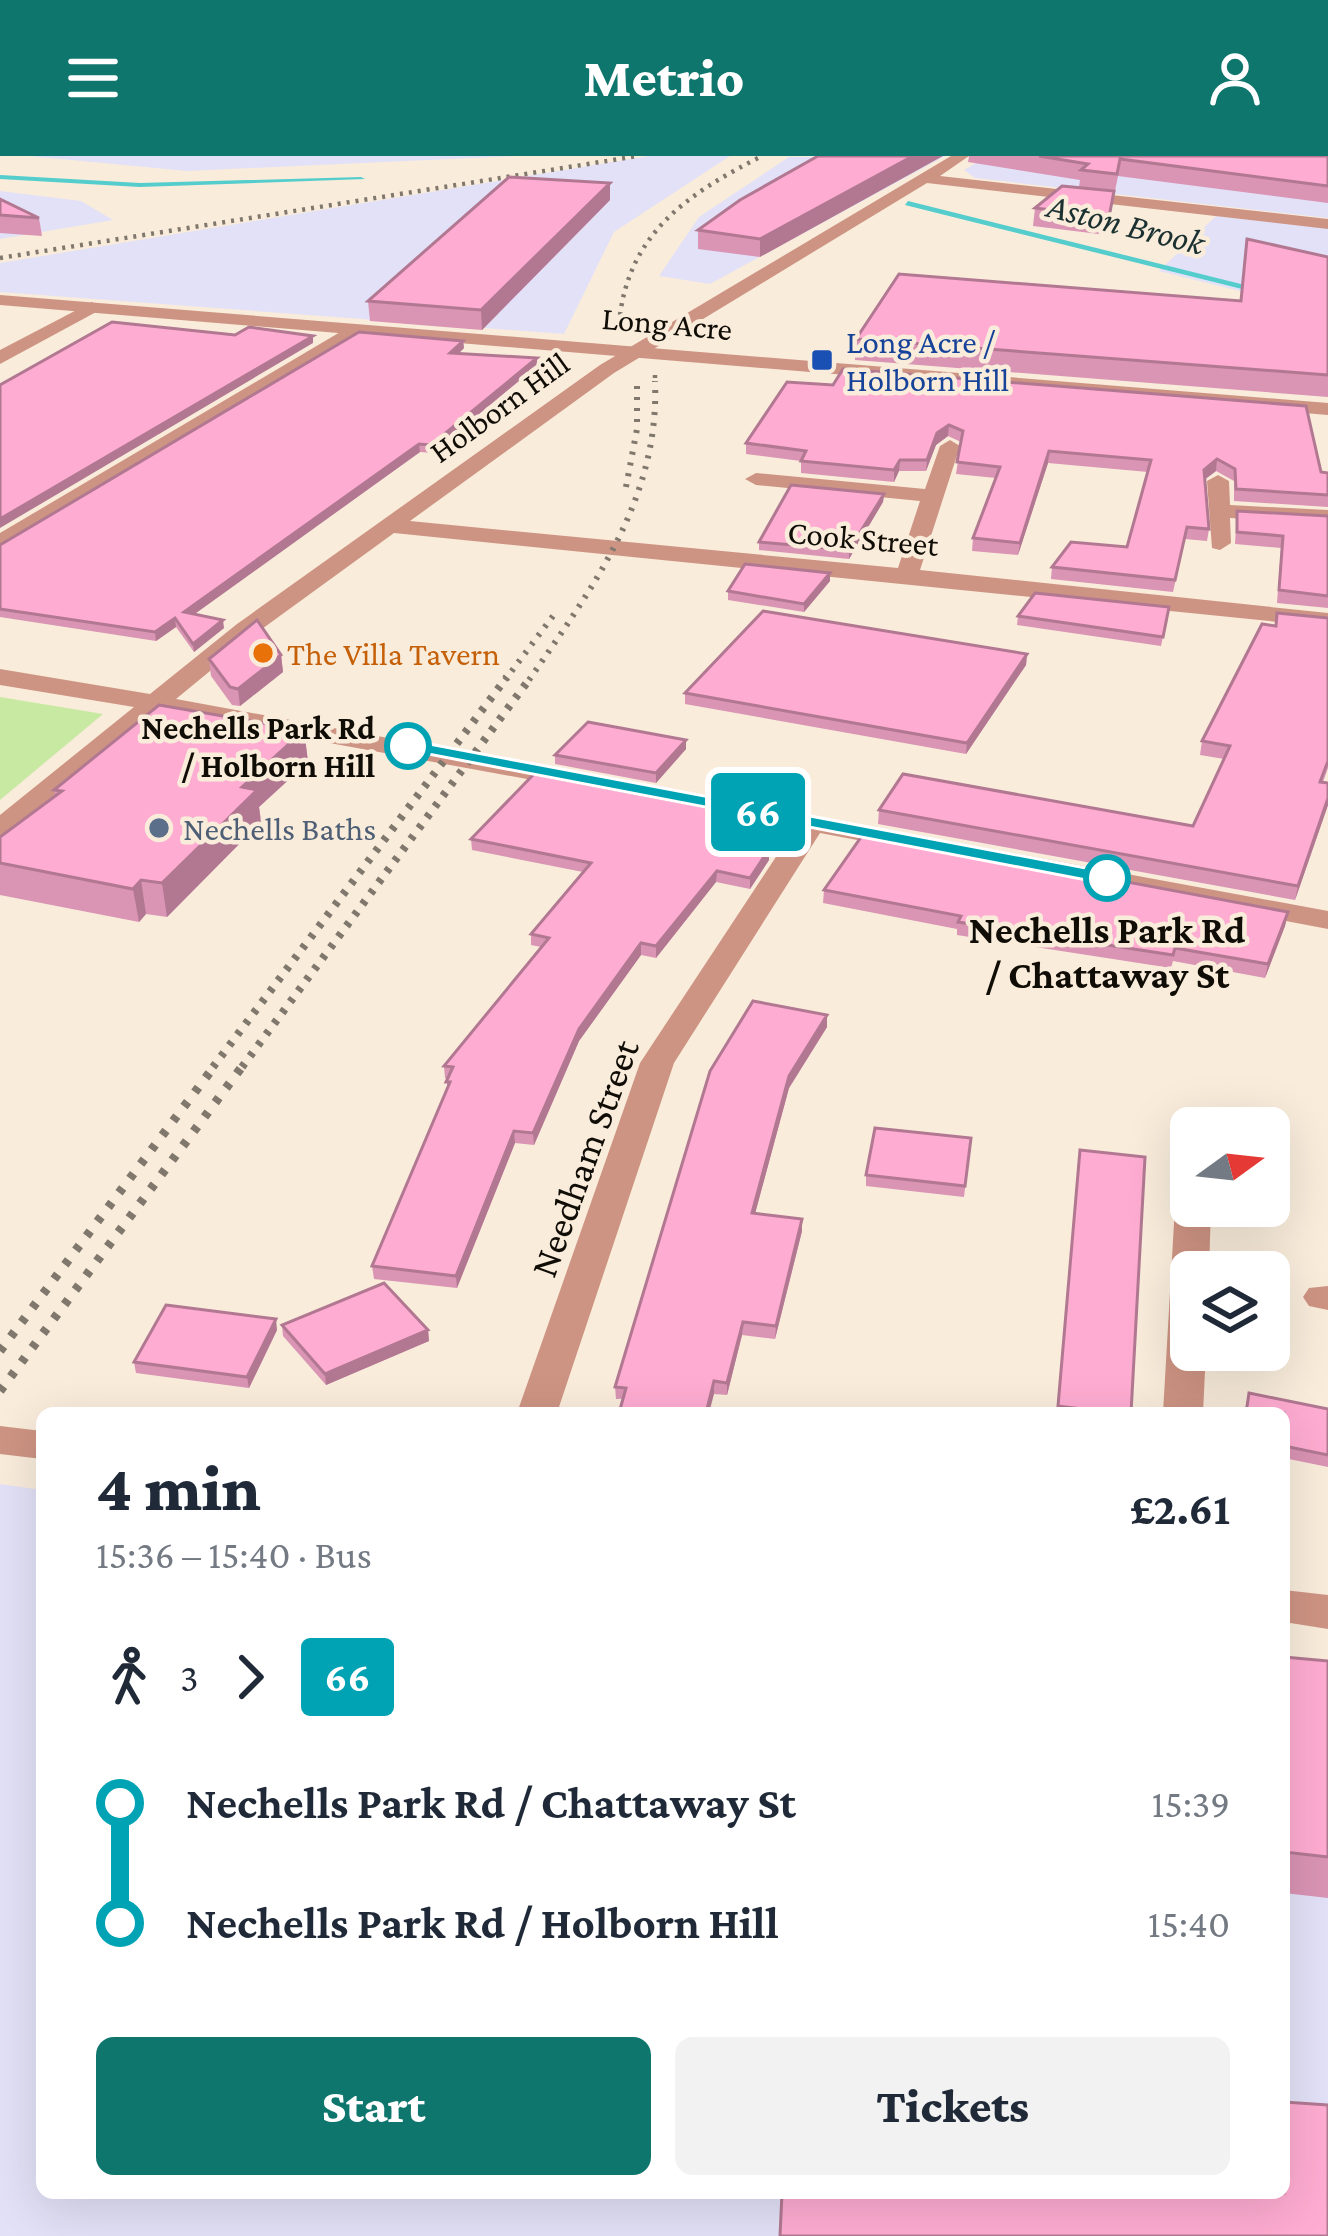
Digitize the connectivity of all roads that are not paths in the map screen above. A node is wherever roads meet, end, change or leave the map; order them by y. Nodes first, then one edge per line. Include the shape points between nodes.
1 (962, 156) edge
2 (921, 178) junction
3 (1328, 224) edge
4 (0, 300) edge
5 (92, 307) junction
6 (359, 329) junction
7 (636, 350) junction
8 (0, 358) edge
9 (1328, 409) edge
10 (950, 446) edge
11 (756, 479) dead end
12 (1218, 481) edge
13 (933, 496) junction
14 (1218, 511) junction
15 (1328, 517) edge
16 (390, 526) junction
17 (0, 543) edge
18 (1220, 543) dead end
19 (907, 575) junction
20 (1328, 620) edge
21 (0, 677) edge
22 (154, 700) junction
23 (813, 822) junction
24 (0, 829) edge
25 (1328, 920) edge
26 (1192, 1227) edge
27 (539, 1407) edge
28 (1183, 1407) edge
29 (0, 1440) edge
30 (36, 1444) edge
31 (1290, 1607) edge
32 (1328, 1612) edge

1 - 2 street, Holborn Hill
2 - 3 street
2 - 7 street, Holborn Hill
4 - 5 street, Long Acre
5 - 6 street, Long Acre
5 - 8 street
6 - 7 street, Long Acre
6 - 17 street
7 - 9 street, Long Acre
7 - 16 street, Holborn Hill
10 - 13 street
11 - 13 street
12 - 14 street
13 - 19 street
14 - 15 street
14 - 18 street
16 - 19 street, Cook Street
16 - 22 street, Holborn Hill
19 - 20 street, Cook Street
21 - 22 street
22 - 23 street
22 - 24 street, Holborn Hill
23 - 25 street
23 - 27 street, Needham Street via 658,1063
26 - 28 street
29 - 30 street
31 - 32 street

